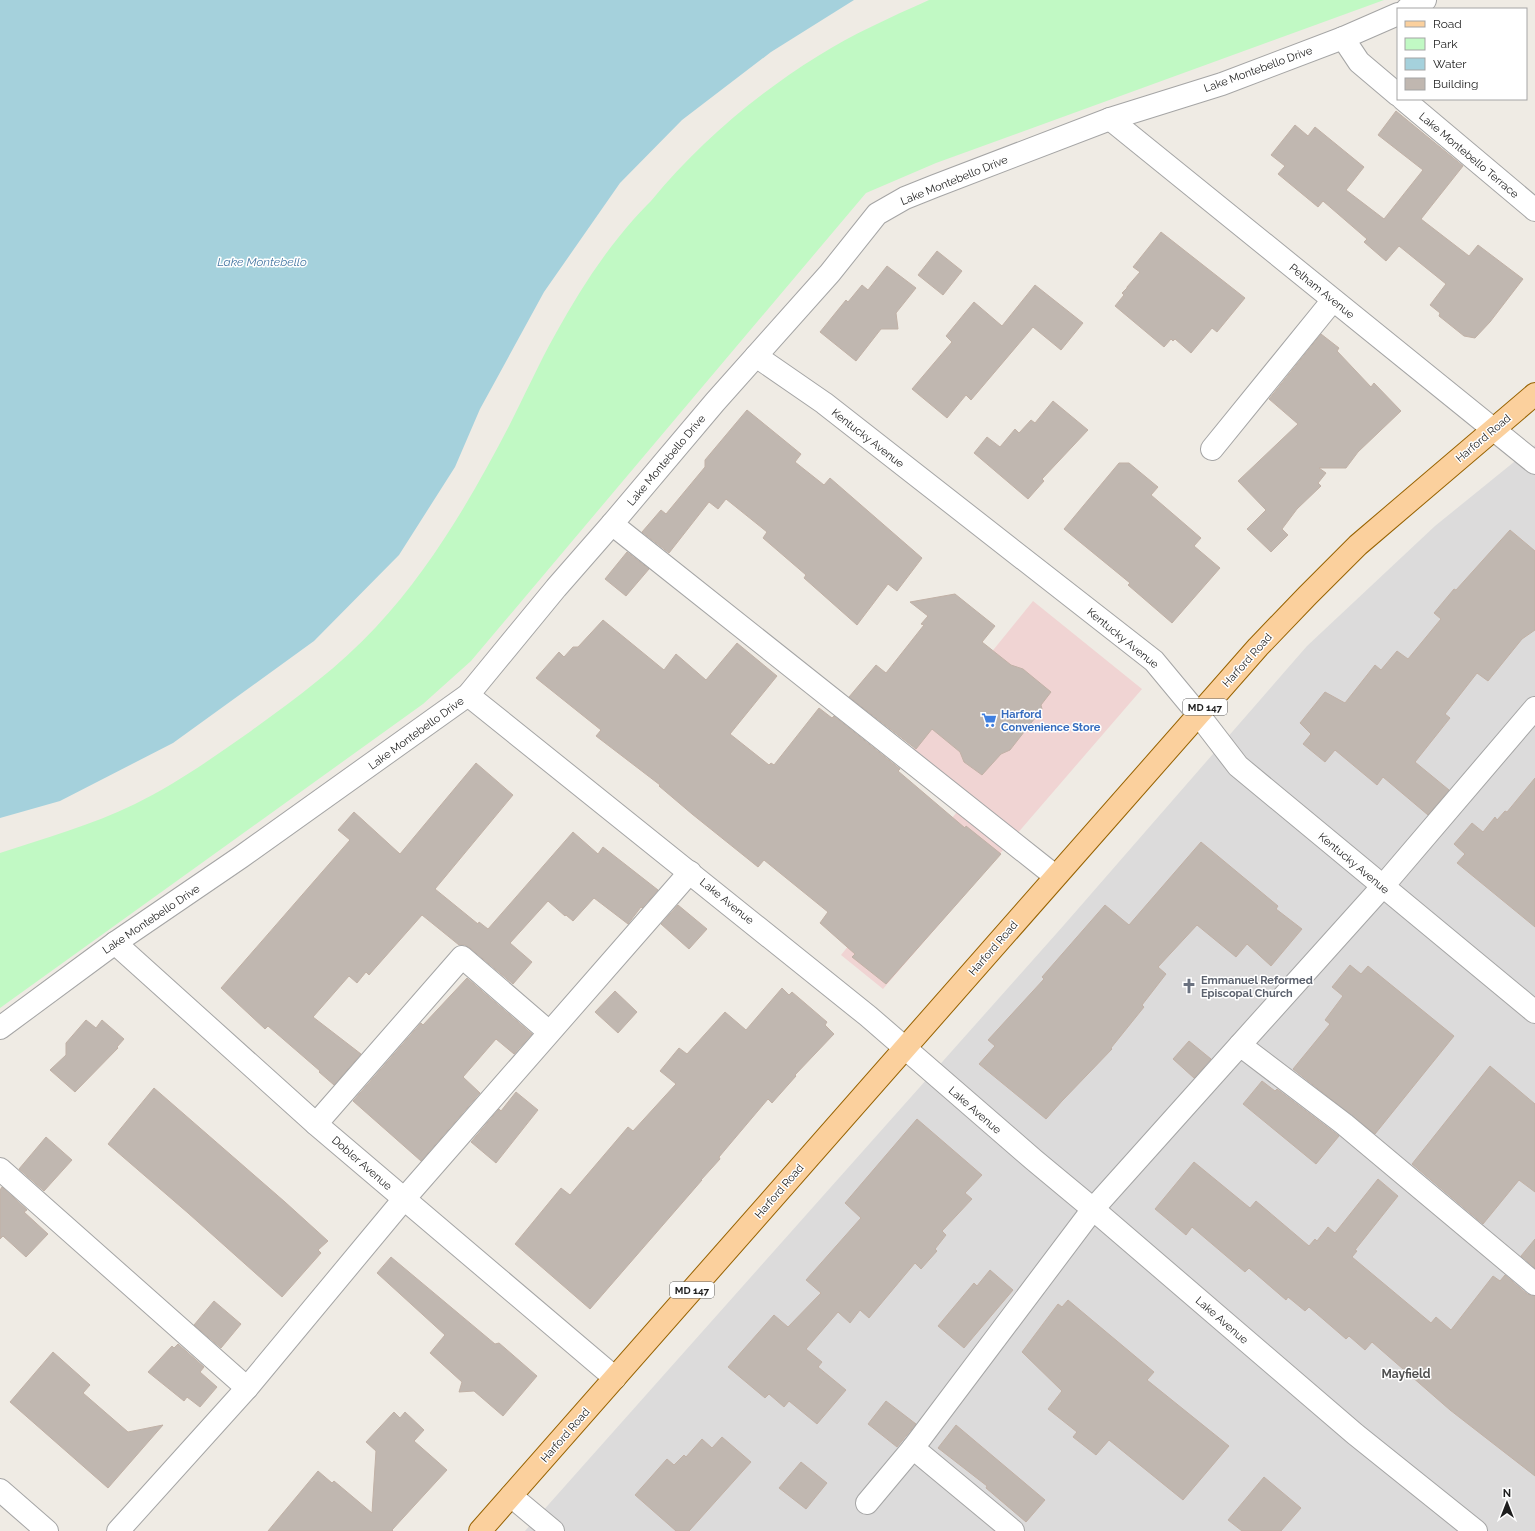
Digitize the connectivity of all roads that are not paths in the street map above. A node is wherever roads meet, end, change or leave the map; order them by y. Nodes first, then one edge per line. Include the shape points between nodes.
1 (1425, 0) edge
2 (1409, 8) edge
3 (1397, 14) edge
4 (1343, 38) junction
5 (1397, 94) edge
6 (1404, 100) edge
7 (1110, 119) junction
8 (1535, 210) edge
9 (1333, 300) junction
10 (756, 356) junction
11 (1535, 394) edge
12 (1493, 429) junction
13 (1212, 449) dead end
14 (1535, 463) edge
15 (612, 524) junction
16 (468, 695) junction
17 (1198, 714) junction
18 (1531, 721) edge
19 (690, 872) junction
20 (1055, 876) junction
21 (1383, 886) junction
22 (115, 943) junction
23 (1535, 1012) edge
24 (0, 1028) edge
25 (549, 1032) junction
26 (1240, 1045) junction
27 (904, 1048) junction
28 (316, 1124) junction
29 (0, 1169) edge
30 (404, 1199) junction
31 (1093, 1209) junction
32 (1535, 1284) edge
33 (615, 1378) junction
34 (247, 1388) junction
35 (913, 1448) junction
36 (0, 1490) edge
37 (511, 1496) junction
38 (867, 1503) dead end
39 (47, 1531) edge
40 (118, 1531) edge
41 (480, 1531) edge
42 (553, 1531) edge
43 (1013, 1531) edge
44 (1476, 1531) edge

1 - 2 street
3 - 4 street, Lake Montebello Drive
4 - 5 street via 1358,62
4 - 7 street, Lake Montebello Drive via 1222,84
6 - 8 street, Lake Montebello Terrace
7 - 9 street, Pelham Avenue
7 - 10 street, Lake Montebello Drive via 935,186 877,214 830,273
9 - 12 street, Pelham Avenue
9 - 13 street
10 - 15 street, Lake Montebello Drive
10 - 17 street, Kentucky Avenue via 824,403 1154,661
11 - 12 main road, Harford Road / MD 147
12 - 14 street, Pelham Avenue
12 - 17 main road, Harford Road / MD 147 via 1358,546 1269,636
15 - 16 street, Lake Montebello Drive
15 - 20 street
16 - 19 street, Lake Avenue
16 - 22 street, Lake Montebello Drive via 241,857
17 - 20 main road, Harford Road / MD 147
17 - 21 street, Kentucky Avenue via 1238,766
18 - 21 street
19 - 25 street
19 - 27 street, Lake Avenue
20 - 27 main road, Harford Road / MD 147
21 - 23 street, Kentucky Avenue
21 - 26 street
22 - 24 street, Lake Montebello Drive
22 - 28 street, Dobler Avenue
25 - 28 street via 462,957
25 - 30 street
26 - 31 street
26 - 32 street via 1344,1124
27 - 31 street, Lake Avenue
27 - 33 main road, Harford Road / MD 147
28 - 30 street, Dobler Avenue
29 - 34 street
30 - 33 street, Dobler Avenue
30 - 34 street
31 - 35 street
31 - 44 street, Lake Avenue via 1355,1434
33 - 37 main road, Harford Road / MD 147
34 - 40 street
35 - 38 street
35 - 43 street
36 - 39 street
37 - 41 main road, Harford Road / MD 147
37 - 42 street

